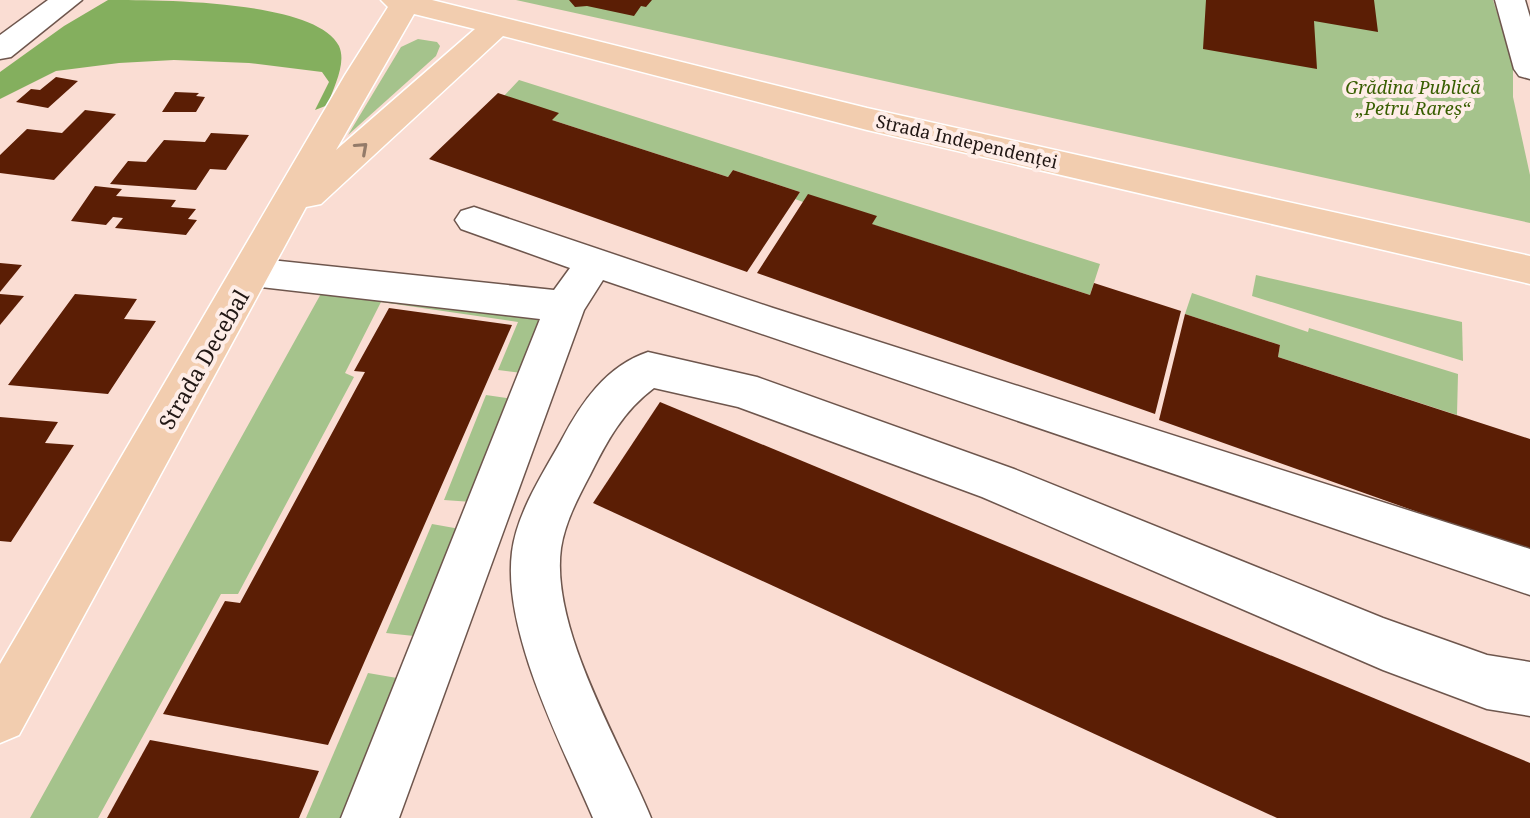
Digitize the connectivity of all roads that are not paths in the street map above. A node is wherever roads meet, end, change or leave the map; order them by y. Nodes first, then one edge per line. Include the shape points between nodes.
1 (67, 0) edge
2 (1510, 0) edge
3 (401, 1) edge
4 (497, 26) junction
5 (0, 50) edge
6 (1530, 69) edge
7 (283, 218) junction
8 (474, 220) dead end
9 (594, 262) junction
10 (1530, 270) edge
11 (252, 272) junction
12 (565, 307) junction
13 (1530, 572) edge
14 (1530, 689) edge
15 (0, 716) edge
16 (370, 818) edge
17 (622, 818) edge

1 - 5 street
2 - 6 street
3 - 4 main road, Strada Independenței
3 - 7 main road, Strada Decebal
7 -> 4 main road
4 - 10 main road, Strada Independenței via 867,119
7 - 11 main road, Strada Decebal
8 - 9 street
9 - 12 street
9 - 13 street
11 - 12 street
11 - 15 main road, Strada Decebal
12 - 16 street
14 - 17 street via 1487,682 1383,644 998,483 742,390 648,369 600,410 536,548 535,571 549,643

